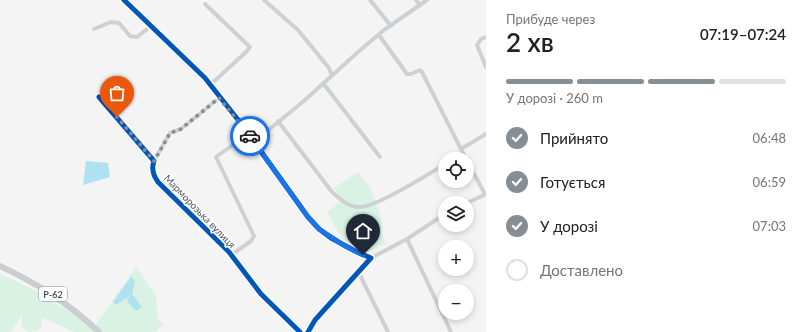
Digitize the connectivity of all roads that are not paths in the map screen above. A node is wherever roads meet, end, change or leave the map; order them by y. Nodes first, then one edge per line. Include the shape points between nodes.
1 (124, 0) edge
2 (264, 0) edge
3 (370, 0) edge
4 (416, 0) edge
5 (427, 0) edge
6 (205, 4) dead end
7 (420, 5) junction
8 (151, 26) junction
9 (390, 26) junction
10 (94, 29) dead end
11 (379, 35) junction
12 (486, 37) edge
13 (486, 67) edge
14 (332, 75) junction
15 (323, 83) junction
16 (210, 85) junction
17 (99, 97) dead end
18 (219, 98) junction
19 (278, 121) junction
20 (248, 134) junction
21 (486, 134) edge
22 (254, 142) junction
23 (461, 149) junction
24 (462, 152) edge
25 (380, 157) dead end
26 (154, 161) junction
27 (438, 168) edge
28 (474, 174) edge
29 (485, 194) edge
30 (474, 200) edge
31 (438, 219) edge
32 (407, 240) junction
33 (231, 255) junction
34 (371, 258) junction
35 (0, 266) edge
36 (358, 271) junction
37 (99, 332) edge
38 (300, 332) edge
39 (308, 332) edge
40 (388, 332) edge
41 (451, 332) edge

1 - 8 street
2 - 14 street via 298,30
3 - 9 street
4 - 7 street
5 - 7 street
6 - 16 street via 250,47
7 - 9 street
8 - 10 street via 137,38 130,36 119,23 111,22
8 - 16 street
9 - 11 street
11 - 14 street
11 - 23 street via 407,74 420,70 422,72
12 - 13 street via 477,45
14 - 15 street
15 - 19 street
15 - 25 street
16 - 18 street
17 - 26 street
18 - 20 street
18 - 26 street via 181,129 170,133
19 - 22 street
19 - 27 street via 332,192 343,202 358,207 368,206
20 - 22 street
20 - 33 street via 216,156 254,236
21 - 23 street
22 - 34 street via 319,229
23 - 24 street
26 - 33 street, Марморозька вулиця via 153,175 158,182
28 - 29 street
29 - 30 street
31 - 32 street
32 - 34 street
32 - 41 street
33 - 38 street, Марморозька вулиця via 261,294
34 - 36 street
35 - 37 main road, Р-62 via 57,297
36 - 39 street via 315,320
36 - 40 street

